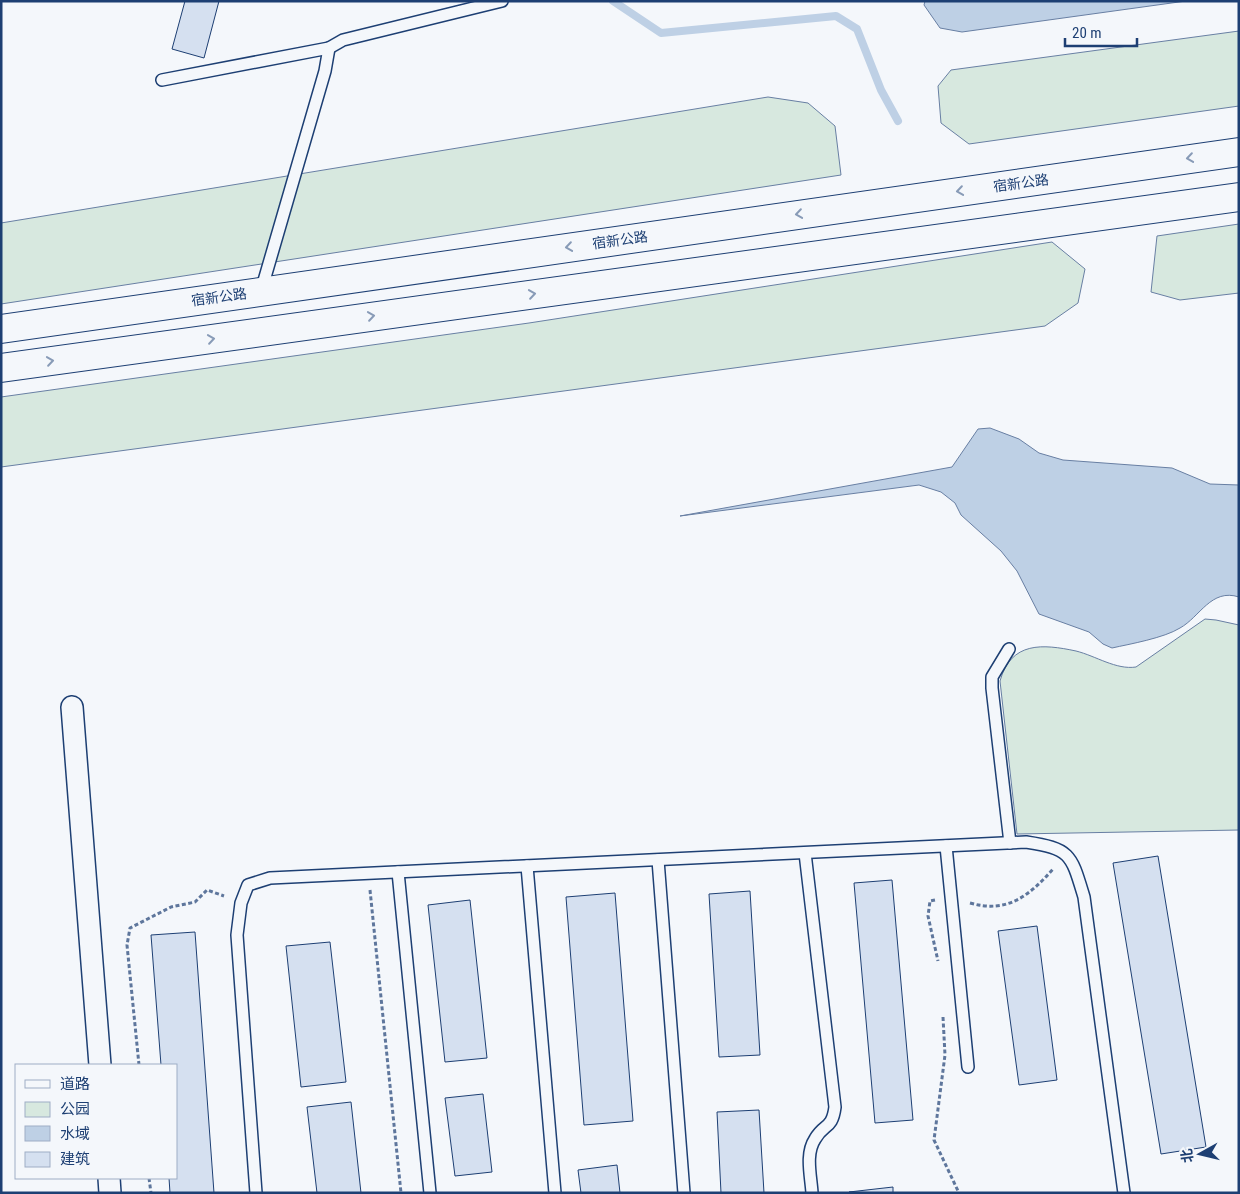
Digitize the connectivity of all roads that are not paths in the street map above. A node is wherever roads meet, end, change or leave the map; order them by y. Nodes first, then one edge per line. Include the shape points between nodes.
1 (502, 1) edge
2 (329, 48) junction
3 (162, 80) dead end
4 (1239, 152) edge
5 (1239, 197) edge
6 (261, 291) junction
7 (1, 328) edge
8 (1, 368) edge
9 (1009, 649) dead end
10 (72, 707) dead end
11 (1010, 843) junction
12 (946, 846) junction
13 (805, 853) junction
14 (658, 860) junction
15 (527, 866) junction
16 (398, 872) junction
17 (100, 1064) edge
18 (968, 1067) dead end
19 (109, 1179) edge
20 (110, 1193) edge
21 (256, 1193) edge
22 (430, 1193) edge
23 (555, 1193) edge
24 (684, 1193) edge
25 (812, 1193) edge
26 (1124, 1193) edge

1 - 2 lane via 343,40
2 - 3 lane
2 - 6 lane via 325,72
4 -> 6 highway, 宿新公路
8 -> 5 highway
6 - 7 highway, 宿新公路
9 - 11 lane via 992,677 992,688
10 - 17 street
11 - 12 lane
11 - 26 lane via 1048,845 1067,853 1077,873 1084,897
12 - 13 lane
12 - 18 lane
13 - 14 lane
13 - 25 lane via 834,1107 833,1121 814,1139 809,1161
14 - 15 lane
14 - 24 lane
15 - 16 lane
15 - 23 lane
16 - 21 lane via 270,878 248,885 241,903 237,935
16 - 22 lane
19 - 20 street

